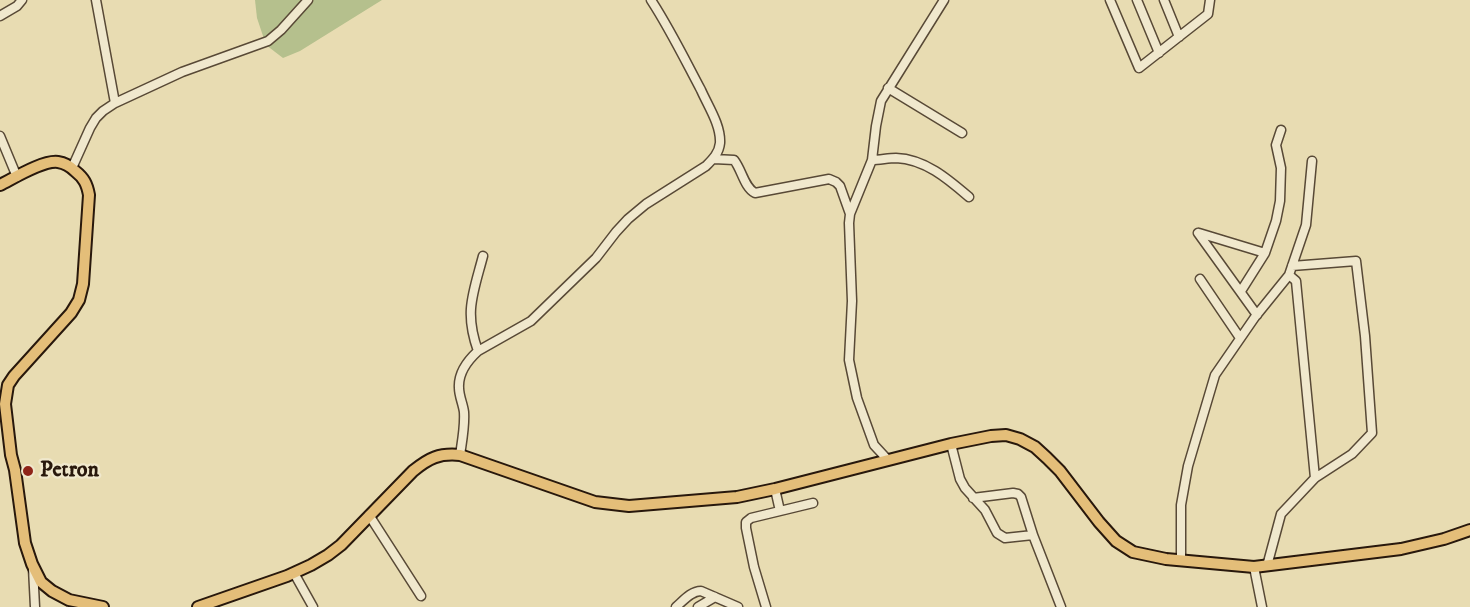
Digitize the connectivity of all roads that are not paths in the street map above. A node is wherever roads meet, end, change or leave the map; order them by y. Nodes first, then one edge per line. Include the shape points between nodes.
1 (96, 0) edge
2 (308, 0) edge
3 (651, 0) edge
4 (944, 0) edge
5 (1110, 0) edge
6 (1137, 0) edge
7 (1164, 0) edge
8 (1210, 0) edge
9 (23, 1) edge
10 (0, 16) edge
11 (1179, 37) junction
12 (1159, 53) junction
13 (888, 88) junction
14 (115, 103) junction
15 (1281, 130) dead end
16 (962, 133) dead end
17 (0, 136) edge
18 (714, 159) junction
19 (872, 160) junction
20 (1312, 161) dead end
21 (72, 168) junction
22 (17, 177) junction
23 (0, 185) edge
24 (969, 197) dead end
25 (850, 214) junction
26 (1265, 253) junction
27 (483, 256) dead end
28 (1290, 270) junction
29 (1200, 279) dead end
30 (1241, 291) junction
31 (1257, 315) junction
32 (1240, 338) junction
33 (478, 351) junction
34 (8, 385) junction
35 (0, 394) edge
36 (951, 444) junction
37 (874, 445) junction
38 (460, 455) junction
39 (887, 459) junction
40 (869, 464) junction
41 (1315, 478) junction
42 (775, 489) junction
43 (973, 498) junction
44 (813, 503) dead end
45 (780, 511) junction
46 (369, 515) junction
47 (1470, 530) edge
48 (1033, 535) junction
49 (1181, 560) junction
50 (33, 564) junction
51 (1267, 566) junction
52 (1254, 567) junction
53 (294, 573) junction
54 (421, 596) dead end
55 (715, 597) junction
56 (35, 607) edge
57 (103, 607) edge
58 (198, 607) edge
59 (313, 607) edge
60 (676, 607) edge
61 (698, 607) edge
62 (735, 607) edge
63 (766, 607) edge
64 (1061, 607) edge
65 (1262, 607) edge

1 - 14 street
2 - 14 street via 268,41 182,72
3 - 18 street via 716,121 720,142
4 - 13 street
5 - 12 street via 1139,68
6 - 12 street
7 - 11 street
8 - 11 street via 1208,14
9 - 10 street
11 - 12 street
13 - 16 street
13 - 19 street via 878,112
14 - 21 street via 96,118
15 - 26 street via 1276,145 1281,168 1280,201
17 - 22 street
18 - 25 street via 734,160 755,193 829,179 840,186
18 - 33 street via 628,219 596,258 531,321
19 - 24 street via 897,158 915,162 934,170
19 - 25 street
20 - 28 street via 1306,225
21 - 22 main road via 51,162
21 - 34 main road via 82,177 89,195 79,300
22 - 23 main road
25 - 37 street via 849,360 857,398
26 - 30 street
26 - 30 street via 1198,233
27 - 33 street via 470,312
28 - 31 street
28 - 41 street via 1296,281
28 - 41 street via 1356,261 1372,433 1352,454
29 - 32 street
30 - 31 street
31 - 32 street
32 - 49 street via 1215,375 1188,466 1181,505
33 - 38 street via 460,377 464,423
34 - 35 street
34 - 50 main road via 5,404 11,455 25,543
36 - 39 main road
36 - 43 street via 960,479
36 - 49 main road via 991,436 1020,439 1054,464 1116,542 1133,552
37 - 39 street
37 - 40 street
38 - 42 main road via 613,505 737,497
38 - 46 main road via 436,456 425,461
39 - 40 main road
40 - 42 main road
41 - 51 street via 1281,514
42 - 45 street
43 - 48 street via 985,510 1000,537
43 - 48 street via 1018,494
44 - 45 street
45 - 63 street via 746,522
46 - 53 main road via 341,545
46 - 54 street
47 - 51 main road via 1401,549
48 - 64 street
49 - 52 main road
50 - 56 street
50 - 57 main road via 41,582 52,591 69,600
51 - 52 main road
52 - 65 street
53 - 58 main road
53 - 59 street
55 - 60 street via 697,591
55 - 61 street
55 - 62 street

